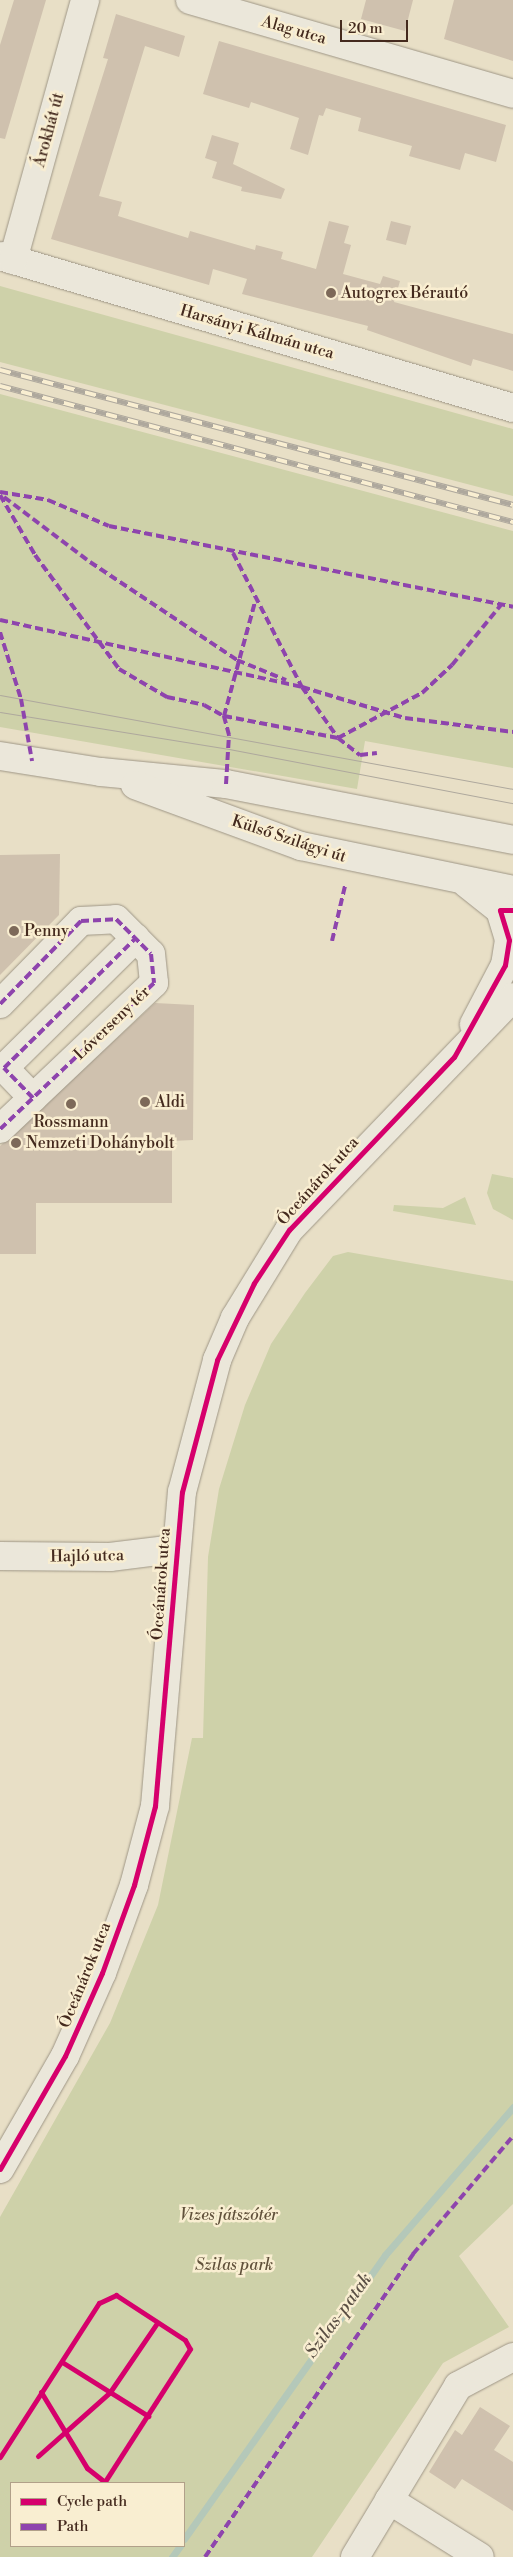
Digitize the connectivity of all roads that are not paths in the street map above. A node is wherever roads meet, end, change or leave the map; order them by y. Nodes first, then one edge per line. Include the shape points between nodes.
1 (85, 0) edge
2 (190, 0) edge
3 (513, 94) edge
4 (7, 258) edge
5 (513, 408) edge
6 (0, 756) edge
7 (101, 772) junction
8 (513, 840) edge
9 (463, 881) junction
10 (513, 890) edge
11 (136, 938) junction
12 (0, 1004) edge
13 (508, 1006) edge
14 (454, 1057) junction
15 (2, 1066) edge
16 (33, 1098) junction
17 (0, 1129) edge
18 (174, 1549) junction
19 (0, 1556) edge
20 (0, 2169) edge
21 (513, 2357) edge
22 (390, 2500) junction
23 (355, 2557) edge
24 (480, 2557) edge

1 - 4 street, Árokhát út
2 - 3 street, Alag utca
4 - 5 street, Harsányi Kálmán utca
6 - 7 street, Külső Szilágyi út
7 - 8 street, Külső Szilágyi út via 226,784
7 - 9 street, Külső Szilágyi út via 302,846
9 - 10 street, Külső Szilágyi út
9 - 14 street via 500,910 508,952 488,1002
11 - 12 street, Lóverseny tér via 116,918 81,921
11 - 15 street
11 - 16 street, Lóverseny tér via 151,954 154,983
13 - 14 street, Óceánárok utca
14 - 18 street, Óceánárok utca via 289,1230 254,1283 211,1379 182,1492
15 - 16 street
16 - 17 street, Lóverseny tér
18 - 19 street, Hajló utca via 110,1557
18 - 20 street, Óceánárok utca via 154,1806 134,1885 102,1973 65,2056
21 - 22 street via 458,2386
22 - 23 street
22 - 24 street

